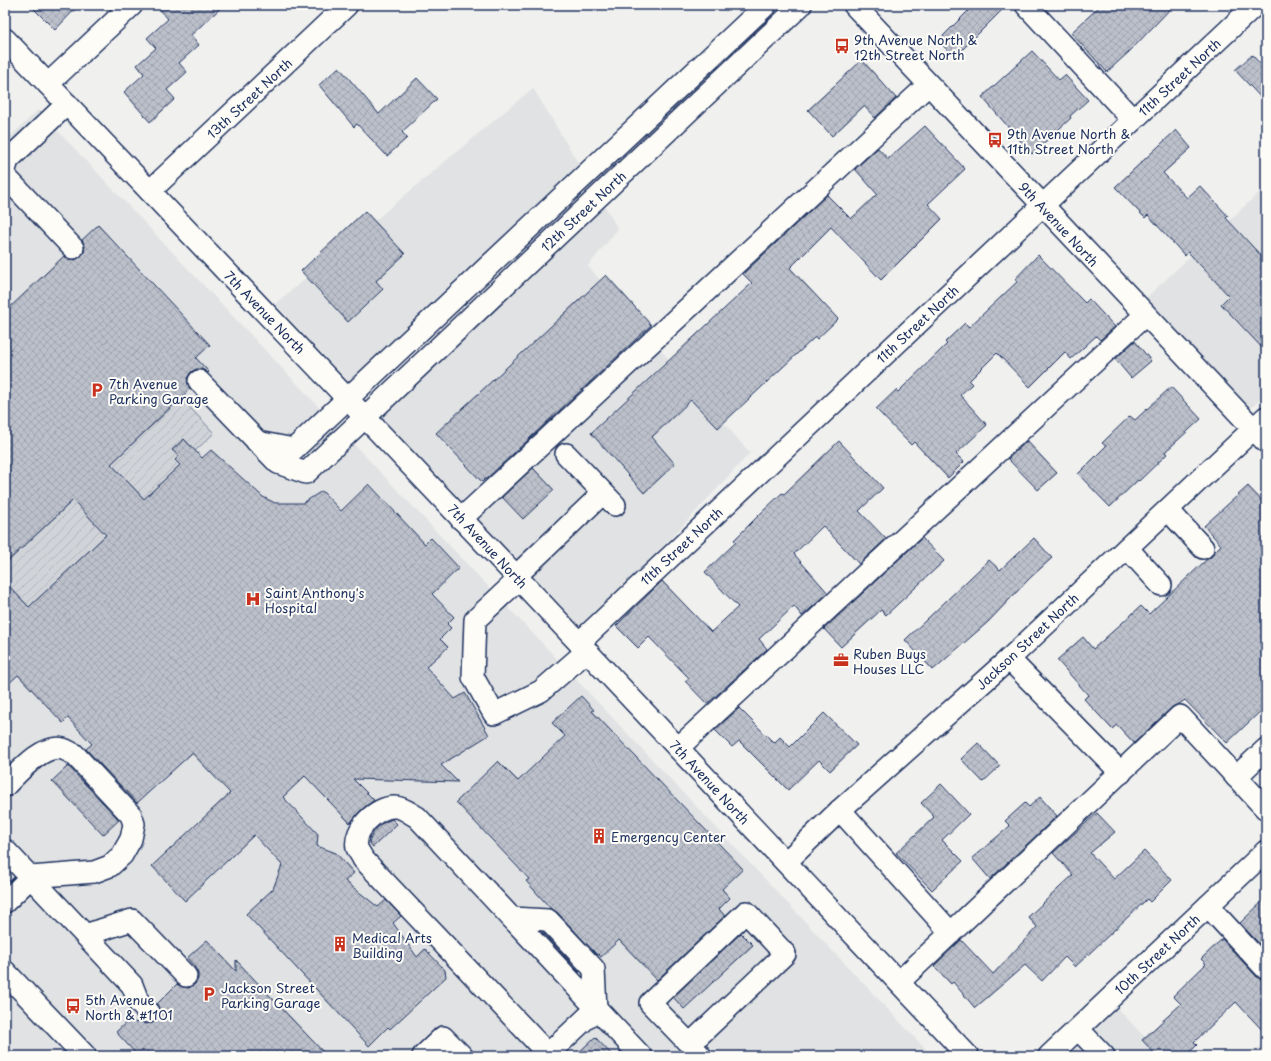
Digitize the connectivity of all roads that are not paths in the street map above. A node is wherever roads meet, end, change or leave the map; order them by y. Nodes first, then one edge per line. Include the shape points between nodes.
1 (132, 5) edge
2 (347, 5) edge
3 (766, 5) edge
4 (801, 5) edge
5 (854, 5) edge
6 (1026, 5) edge
7 (1255, 5) edge
8 (5, 39) edge
9 (48, 84) junction
10 (928, 85) junction
11 (67, 104) junction
12 (1133, 120) junction
13 (5, 170) edge
14 (5, 176) edge
15 (150, 191) junction
16 (1042, 206) junction
17 (73, 248) dead end
18 (1145, 315) junction
19 (199, 381) dead end
20 (348, 399) junction
21 (365, 416) junction
22 (1262, 429) edge
23 (257, 442) junction
24 (566, 454) dead end
25 (1168, 510) junction
26 (461, 519) junction
27 (1127, 548) junction
28 (1203, 548) dead end
29 (518, 578) junction
30 (1161, 585) dead end
31 (583, 647) junction
32 (1009, 659) junction
33 (678, 748) junction
34 (1266, 749) edge
35 (1121, 772) junction
36 (1236, 777) junction
37 (5, 786) edge
38 (1266, 809) edge
39 (840, 810) junction
40 (5, 850) edge
41 (1266, 851) edge
42 (786, 862) junction
43 (31, 877) junction
44 (5, 902) edge
45 (1208, 906) junction
46 (951, 933) junction
47 (85, 935) junction
48 (1266, 969) edge
49 (5, 972) edge
50 (186, 976) dead end
51 (899, 982) junction
52 (596, 1009) junction
53 (148, 1012) dead end
54 (1078, 1029) junction
55 (696, 1050) edge
56 (547, 1055) edge
57 (85, 1056) edge
58 (423, 1056) edge
59 (462, 1056) edge
60 (641, 1056) edge
61 (968, 1056) edge
62 (1048, 1056) edge
63 (1104, 1056) edge

1 - 9 street
2 - 15 street, 13th Street North
3 - 20 street, 12th Street North
4 - 21 street, 12th Street North
5 - 10 street, 9th Avenue North
6 - 12 street
7 - 12 street, 11th Street North
8 - 9 street, 7th Avenue North
9 - 11 street, 7th Avenue North
10 - 16 street, 9th Avenue North
10 - 26 street
11 - 13 street via 8,160
11 - 15 street, 7th Avenue North
12 - 16 street, 11th Street North
14 - 17 street
15 - 20 street, 7th Avenue North
16 - 18 street, 9th Avenue North
16 - 31 street, 11th Street North
18 - 22 street, 9th Avenue North
18 - 33 street
19 - 23 street
20 - 21 street, 7th Avenue North
20 - 23 street, 12th Street North via 294,449
21 - 23 street, 12th Street North via 306,473 278,464
21 - 26 street, 7th Avenue North
22 - 25 street, Jackson Street North
24 - 29 street via 609,499
25 - 27 street, Jackson Street North
25 - 28 street
26 - 29 street, 7th Avenue North
27 - 30 street
27 - 32 street, Jackson Street North
29 - 31 street, 7th Avenue North
29 - 31 street, 11th Street North via 475,620 473,677 494,714 541,691
31 - 33 street, 7th Avenue North
32 - 35 street
32 - 39 street, Jackson Street North
33 - 42 street, 7th Avenue North
34 - 36 street
35 - 36 street via 1180,716
35 - 46 street
36 - 38 street
37 - 43 street via 40,754 63,748 74,754 131,815 134,824 131,839 122,855 110,866 94,872
39 - 42 street, Jackson Street North
39 - 46 street
40 - 43 street
41 - 45 street, 10th Street North
42 - 51 street, 7th Avenue North
43 - 44 street
43 - 47 street
45 - 48 street
45 - 54 street, 10th Street North
46 - 51 street
47 - 50 street via 132,920
47 - 53 street via 132,985 139,1003
49 - 57 main road
51 - 61 street, 7th Avenue North
52 - 56 street
52 - 56 street via 417,817 396,807 385,808 371,818 358,835 357,848 364,859
52 - 60 street
54 - 62 street, 10th Street North
54 - 63 street
55 - 55 street via 650,1003 746,912 785,954
58 - 59 street via 443,1037

